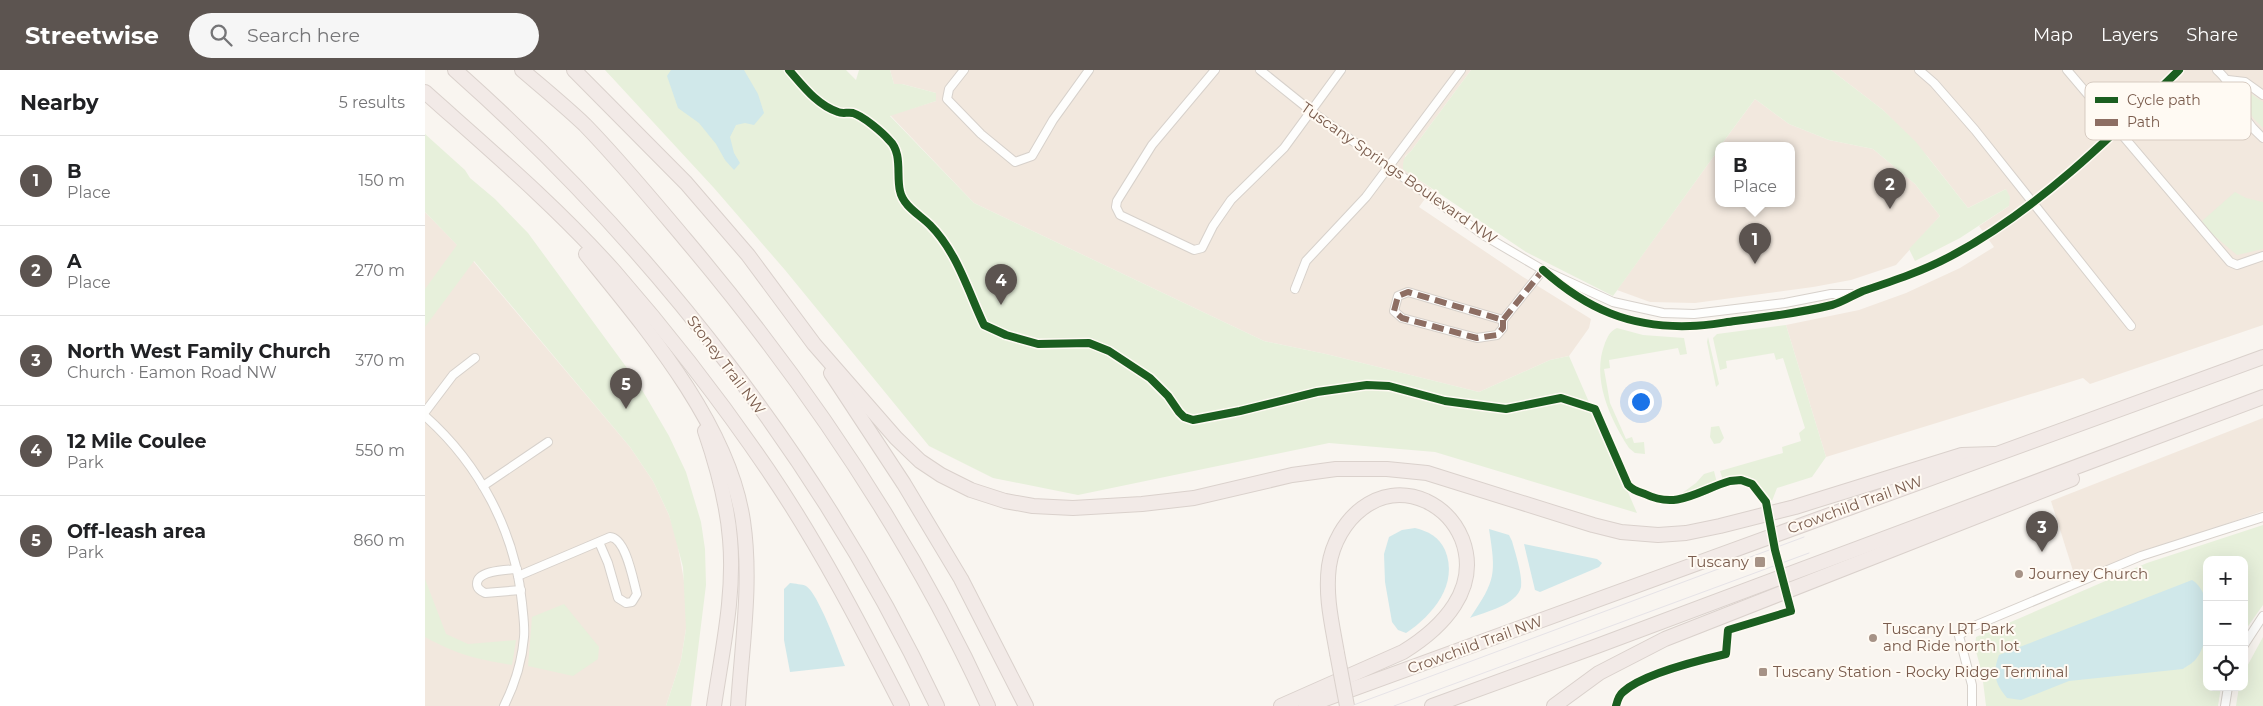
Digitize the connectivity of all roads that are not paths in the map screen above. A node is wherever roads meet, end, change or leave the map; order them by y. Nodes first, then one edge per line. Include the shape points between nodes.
1 (455, 70) edge
2 (522, 70) edge
3 (574, 70) edge
4 (964, 70) edge
5 (1089, 70) edge
6 (1215, 70) edge
7 (1260, 70) edge
8 (1341, 70) edge
9 (1461, 70) edge
10 (1919, 70) edge
11 (2067, 70) edge
12 (2179, 70) edge
13 (2217, 70) edge
14 (2228, 80) joint
15 (2167, 82) edge
16 (2245, 82) edge
17 (2251, 86) edge
18 (425, 92) edge
19 (2085, 92) edge
20 (2263, 95) edge
21 (1311, 111) junction
22 (2251, 124) edge
23 (2263, 138) edge
24 (2105, 140) edge
25 (2124, 140) edge
26 (1388, 167) junction
27 (537, 193) junction
28 (2031, 202) junction
29 (2263, 256) edge
30 (1543, 270) junction
31 (1295, 289) dead end
32 (1855, 294) junction
33 (1503, 320) junction
34 (2131, 326) dead end
35 (814, 344) junction
36 (661, 349) junction
37 (2263, 357) edge
38 (475, 358) dead end
39 (2263, 397) edge
40 (425, 414) edge
41 (2149, 441) junction
42 (548, 442) dead end
43 (1994, 454) junction
44 (483, 486) junction
45 (2263, 517) edge
46 (599, 542) junction
47 (517, 572) junction
48 (521, 590) junction
49 (2263, 616) edge
50 (2248, 639) edge
51 (2227, 691) edge
52 (504, 706) edge
53 (714, 706) edge
54 (738, 706) edge
55 (902, 706) edge
56 (937, 706) edge
57 (988, 706) edge
58 (1026, 706) edge
59 (1281, 706) edge
60 (1307, 706) edge
61 (1347, 706) edge
62 (1432, 706) edge
63 (1555, 706) edge
64 (1972, 706) edge
65 (2225, 706) edge

1 - 56 highway, Stoney Trail NW via 605,217 731,367 842,532 882,600
2 - 57 highway via 590,132 665,215 770,344 861,476 912,559 964,652
3 - 35 highway via 686,183 748,255
4 - 5 street via 949,90 947,99 981,134 1015,162 1032,156
6 - 21 street via 1152,145 1116,207 1120,215 1194,250 1202,248 1231,200 1283,148
7 - 21 street, Tuscany Springs Boulevard NW
8 - 21 street
9 - 26 street
10 - 28 street via 1952,102
11 - 19 street
12 - 15 street, Tuscany Springs Boulevard NW
13 - 14 street
14 - 16 street
17 - 20 street
18 - 27 highway
21 - 26 street, Tuscany Springs Boulevard NW
22 - 23 street
24 - 28 street, Tuscany Springs Boulevard NW
25 - 29 street via 2230,262 2237,264
26 - 30 street, Tuscany Springs Boulevard NW via 1485,236
26 - 31 street via 1366,197 1306,261
27 - 36 highway
27 - 55 highway via 613,271 683,356 769,471 867,637
28 - 32 street, Tuscany Springs Boulevard NW via 1953,255 1906,277
28 - 34 street
30 - 32 street, Tuscany Springs Boulevard NW via 1613,302 1663,313 1694,314 1831,294
30 - 32 street, Tuscany Springs Boulevard NW via 1566,290 1604,312 1641,323 1669,326 1779,316 1835,304
30 - 33 street
33 - 33 street via 1407,292 1398,296 1394,310 1401,318 1477,338 1497,335 1503,328
35 - 43 highway via 920,461 971,490 1033,506 1073,508 1141,504 1194,498 1292,475 1336,469 1387,469 1427,473 1621,532 1658,535 1686,533 1795,507 1962,455
35 - 58 highway via 961,579
36 - 53 highway via 704,428 728,515 731,556 729,600
36 - 54 highway via 708,422 737,492 743,521 746,606
37 - 43 highway, Crowchild Trail NW
38 - 40 street via 453,375
39 - 41 highway
40 - 44 street via 461,453
41 - 62 highway
41 - 63 highway via 2131,455 1665,639 1599,673
42 - 44 street
43 - 60 highway, Crowchild Trail NW
44 - 47 street via 505,530
45 - 64 street via 2141,556 1967,629 1959,636 1972,685
46 - 46 street via 618,598 626,603 632,602 637,594 620,540 611,536
46 - 47 street
47 - 48 street
47 - 48 street via 482,575 477,585 485,593
48 - 52 street via 525,635 513,687
49 - 50 street
51 - 65 street
59 - 61 highway, bridge via 1403,652 1441,623 1461,593 1467,569 1465,546 1444,512 1425,501 1401,496 1387,497 1366,505 1349,520 1336,542 1329,567 1328,602 1337,653

